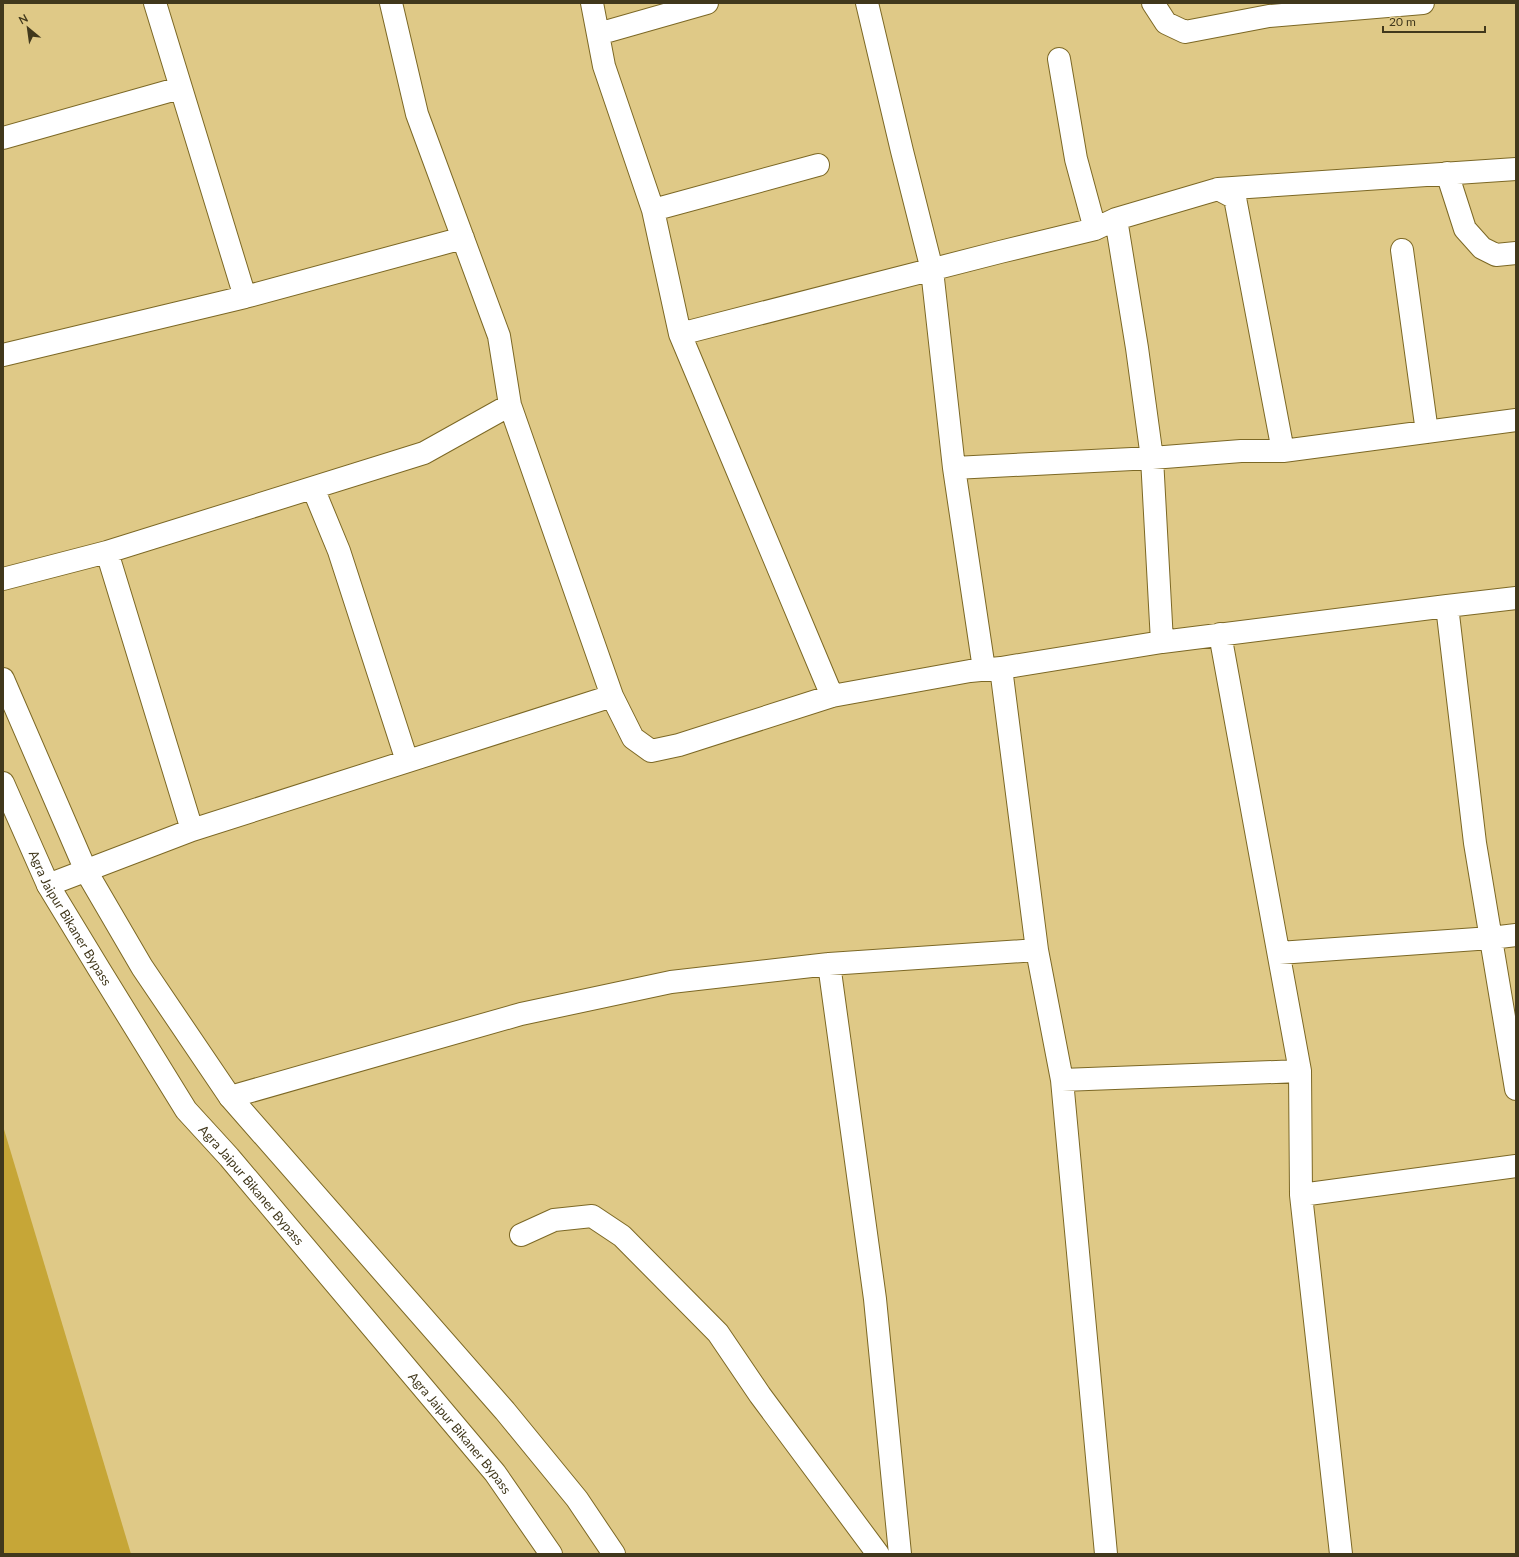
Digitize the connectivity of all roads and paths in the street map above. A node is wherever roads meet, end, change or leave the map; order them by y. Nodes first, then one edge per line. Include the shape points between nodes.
1 (155, 3) edge
2 (391, 3) edge
3 (592, 3) edge
4 (707, 3) edge
5 (867, 3) edge
6 (1154, 3) edge
7 (1423, 3) edge
8 (1269, 9) edge
9 (598, 34) junction
10 (1059, 59) dead end
11 (180, 88) junction
12 (3, 138) edge
13 (818, 165) dead end
14 (1516, 168) edge
15 (1447, 174) junction
16 (1218, 189) junction
17 (653, 210) junction
18 (1116, 219) junction
19 (1095, 229) junction
20 (462, 238) junction
21 (1402, 250) dead end
22 (1516, 253) edge
23 (932, 270) junction
24 (245, 297) junction
25 (680, 334) junction
26 (3, 355) edge
27 (510, 405) junction
28 (1516, 420) edge
29 (1427, 432) junction
30 (1284, 451) junction
31 (1152, 458) junction
32 (954, 468) junction
33 (313, 488) junction
34 (107, 552) junction
35 (3, 579) edge
36 (1516, 598) edge
37 (1447, 606) junction
38 (1220, 634) junction
39 (1162, 642) junction
40 (992, 668) junction
41 (3, 679) edge
42 (612, 696) junction
43 (832, 696) junction
44 (407, 761) junction
45 (3, 783) edge
46 (192, 830) junction
47 (86, 871) junction
48 (48, 886) junction
49 (1516, 935) edge
50 (1490, 938) junction
51 (1037, 950) junction
52 (1278, 953) junction
53 (829, 964) junction
54 (1300, 1071) junction
55 (1062, 1080) junction
56 (1516, 1089) edge
57 (230, 1097) junction
58 (1516, 1166) edge
59 (1301, 1195) junction
60 (521, 1235) dead end
61 (550, 1554) edge
62 (614, 1554) edge
63 (878, 1554) edge
64 (900, 1554) edge
65 (1106, 1554) edge
66 (1341, 1554) edge

1 - 11 street
2 - 20 street via 417,114
3 - 9 street
4 - 9 street
5 - 23 street
6 - 8 street via 1166,23 1185,32
7 - 8 street
9 - 17 street via 604,66
10 - 19 street via 1076,159
11 - 12 street
11 - 24 street
13 - 17 street
14 - 15 street
15 - 16 street
15 - 22 street via 1465,229 1482,248 1496,255
16 - 18 street
16 - 30 street via 1235,198
17 - 25 street
18 - 19 street
18 - 31 street
19 - 23 street
20 - 24 street
20 - 27 street via 499,336
21 - 29 street
23 - 25 street
23 - 32 street
24 - 26 street
25 - 43 street
27 - 33 street via 424,453
27 - 42 street
28 - 29 street
29 - 30 street
30 - 31 street via 1241,451
31 - 32 street
31 - 39 street
32 - 40 street
33 - 34 street
33 - 44 street via 339,551
34 - 35 street
34 - 46 street
36 - 37 street
37 - 38 street
37 - 50 street via 1474,843
38 - 39 street
38 - 52 street
39 - 40 street
40 - 43 street
40 - 51 street
41 - 47 street
42 - 43 street via 633,738 651,751 679,745
42 - 44 street
44 - 46 street
45 - 48 street, Agra Jaipur Bikaner Bypass
46 - 47 street
47 - 48 street
47 - 57 street via 142,967
48 - 61 street, Agra Jaipur Bikaner Bypass via 186,1110 234,1163 495,1473
49 - 50 street
50 - 52 street
50 - 56 street
51 - 53 street
51 - 55 street
52 - 54 street
53 - 57 street via 671,982 521,1014
53 - 64 street via 875,1299
54 - 55 street
54 - 59 street
55 - 65 street
57 - 62 street via 505,1411 577,1499
58 - 59 street
59 - 66 street
60 - 63 street via 554,1220 592,1216 622,1236 718,1333 760,1395

